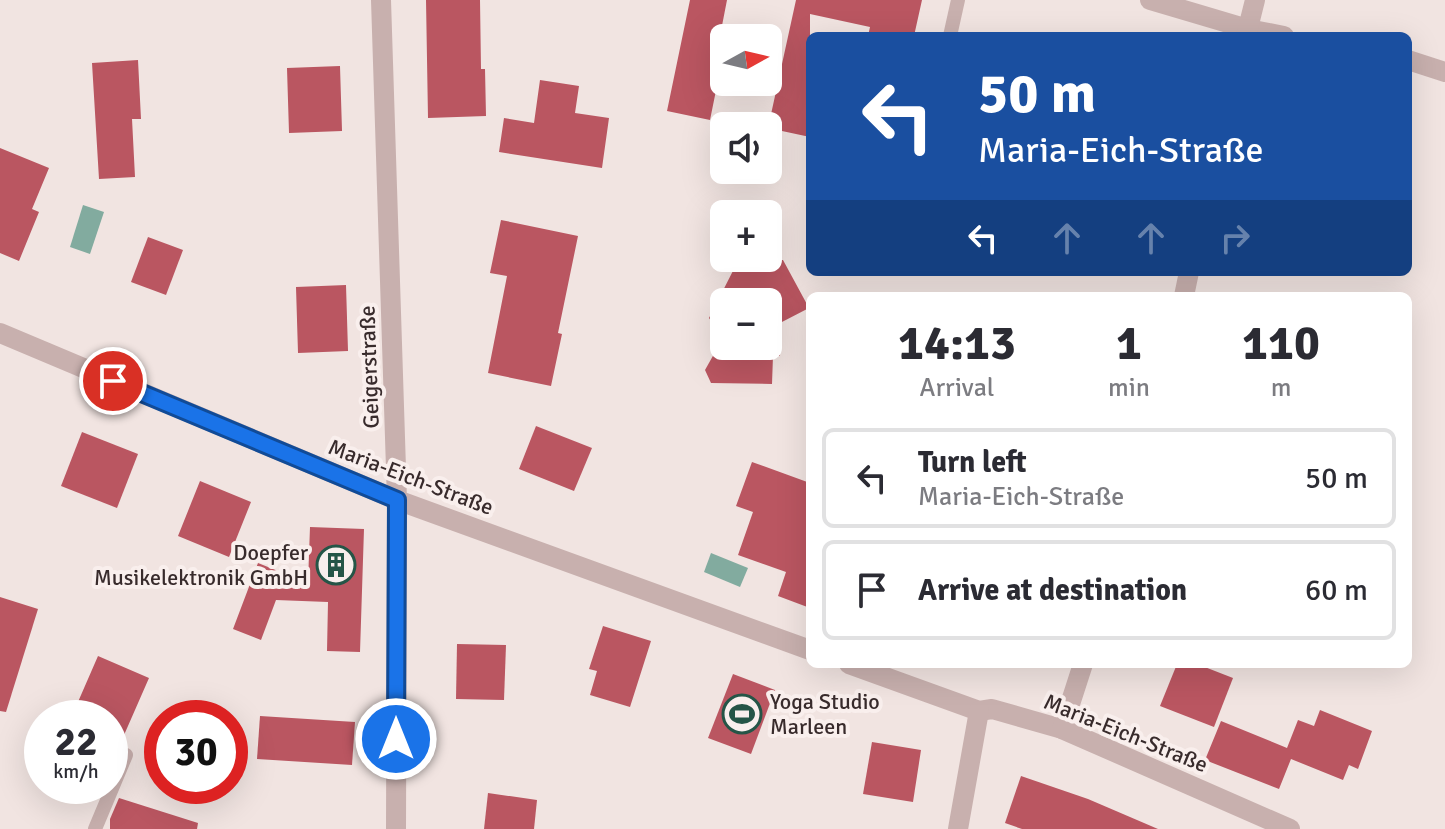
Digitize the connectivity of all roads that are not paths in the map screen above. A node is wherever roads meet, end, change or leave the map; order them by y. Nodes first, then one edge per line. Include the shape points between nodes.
1 (381, 0) edge
2 (958, 0) edge
3 (1150, 0) edge
4 (1255, 0) edge
5 (951, 32) edge
6 (1244, 32) edge
7 (1247, 32) edge
8 (1412, 61) edge
9 (1445, 72) edge
10 (0, 333) edge
11 (397, 500) junction
12 (806, 649) edge
13 (860, 668) edge
14 (1082, 668) edge
15 (979, 711) junction
16 (1062, 729) junction
17 (105, 804) edge
18 (95, 829) edge
19 (396, 829) edge
20 (958, 829) edge
21 (1290, 829) edge

1 - 11 street, Geigerstraße
2 - 5 lane
3 - 6 street
4 - 7 street
8 - 9 street
10 - 11 street, Maria-Eich-Straße
11 - 12 street, Maria-Eich-Straße
11 - 19 street, Geigerstraße
13 - 15 street, Maria-Eich-Straße
14 - 16 street
15 - 16 street, Maria-Eich-Straße via 992,709
15 - 20 street
16 - 21 street, Maria-Eich-Straße
17 - 18 lane

